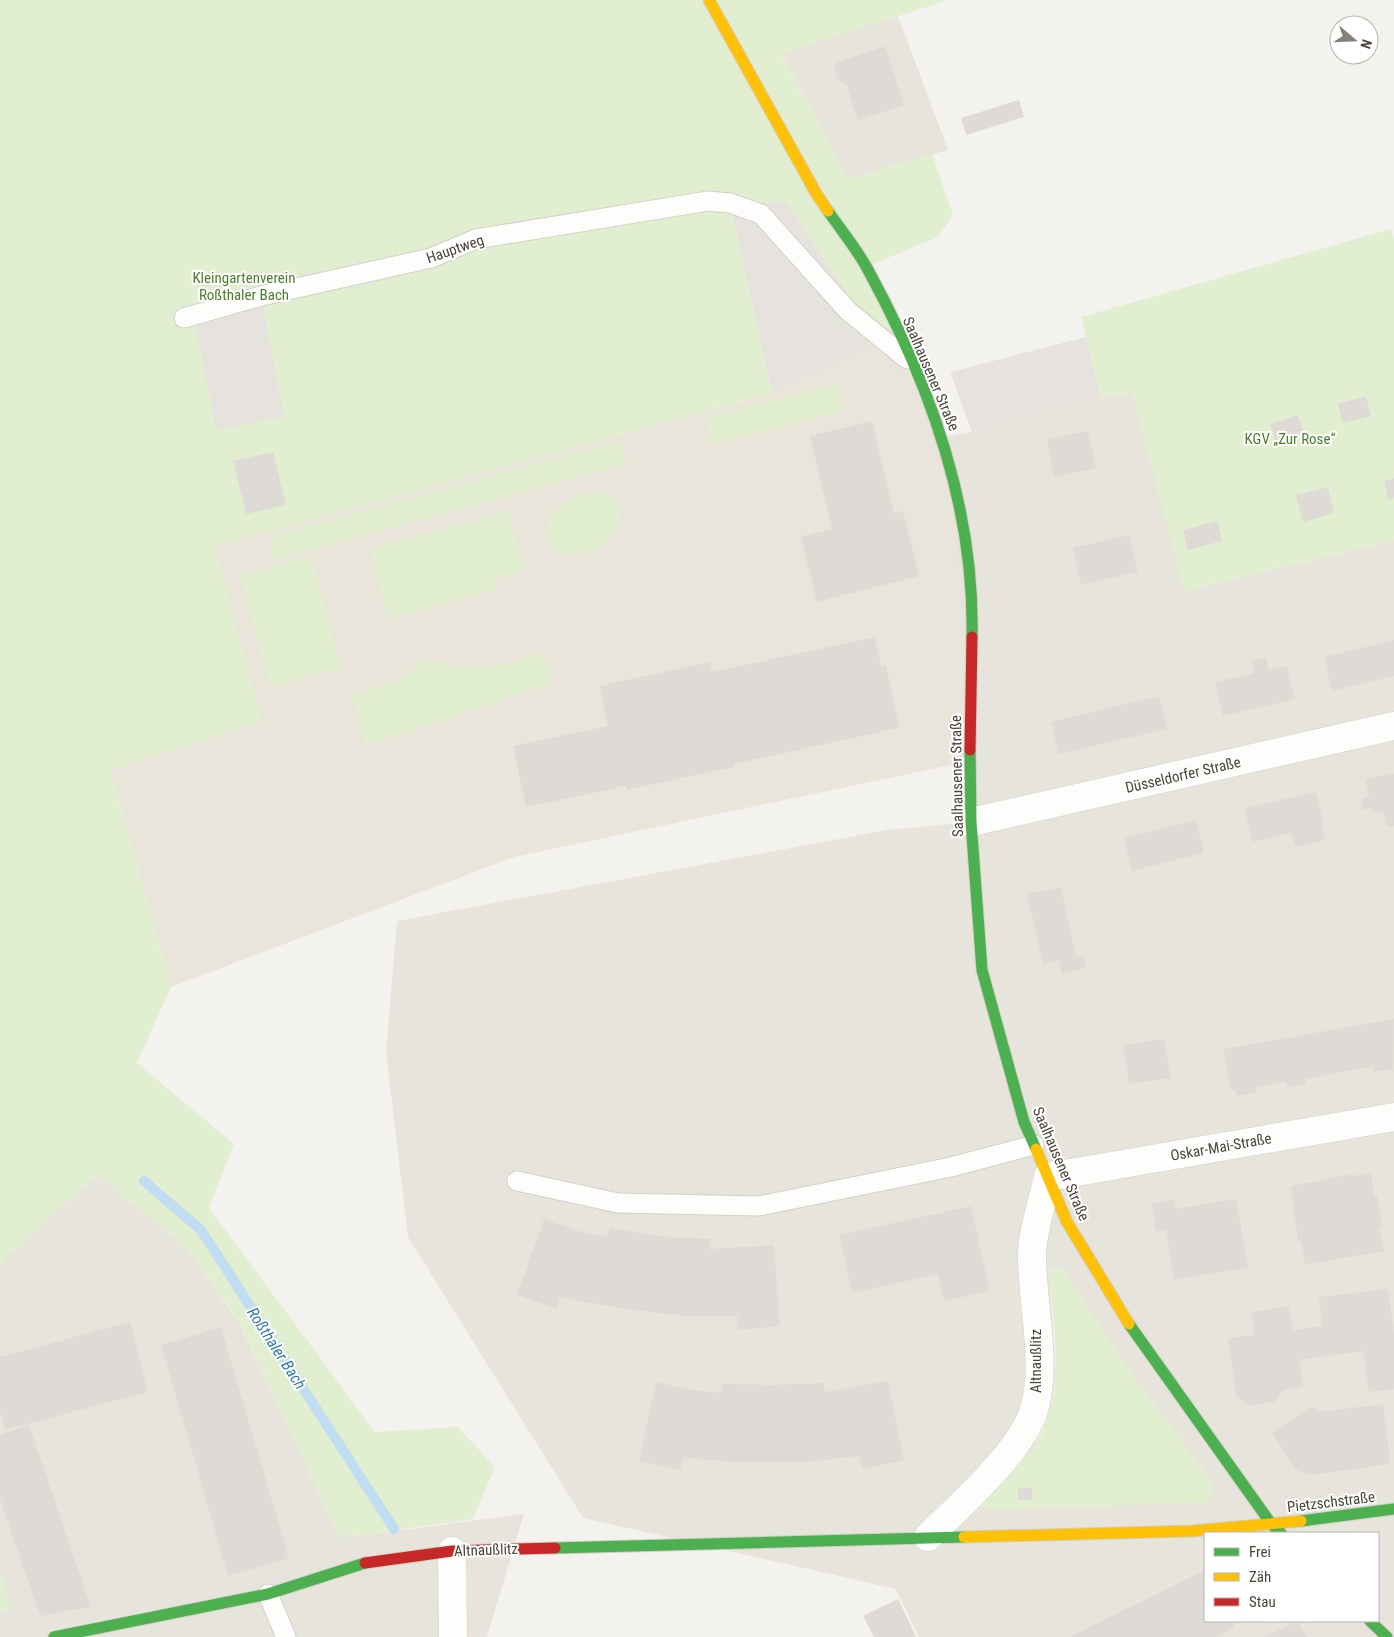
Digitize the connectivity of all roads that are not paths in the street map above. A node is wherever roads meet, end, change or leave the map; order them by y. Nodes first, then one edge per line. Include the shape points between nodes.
1 (709, 0) edge
2 (184, 318) dead end
3 (914, 365) junction
4 (1394, 726) edge
5 (971, 822) junction
6 (1394, 1117) edge
7 (1034, 1145) junction
8 (1048, 1177) junction
9 (517, 1181) dead end
10 (1394, 1509) edge
11 (1272, 1525) junction
12 (1280, 1532) edge
13 (928, 1537) junction
14 (452, 1551) junction
15 (268, 1594) junction
16 (1371, 1622) edge
17 (54, 1637) edge
18 (286, 1637) edge
19 (453, 1637) edge
20 (1387, 1637) edge

1 - 3 street, Saalhausener Straße via 816,193 866,267
2 - 3 lane, Hauptweg via 261,296 432,258 476,239 708,201 730,203 761,214 848,311
3 - 5 street, Saalhausener Straße via 942,437 968,548 973,662
4 - 5 street, Düsseldorfer Straße
5 - 7 street, Saalhausener Straße via 982,970 1024,1122
6 - 8 street, Oskar-Mai-Straße
7 - 8 street, Saalhausener Straße
7 - 9 lane via 951,1167 759,1206 618,1203
8 - 11 street, Saalhausener Straße via 1067,1222 1121,1312
8 - 13 street, Altnaußlitz via 1032,1253 1039,1371 1035,1407 1022,1434 1001,1463
10 - 11 street, Pietzschstraße
11 - 12 street, Saalhausener Straße
11 - 13 street, Altnaußlitz via 1192,1531
13 - 14 street, Altnaußlitz
14 - 15 street, Altnaußlitz via 359,1564
14 - 19 street
15 - 17 street, Altnaußlitz
15 - 18 lane
16 - 20 street

